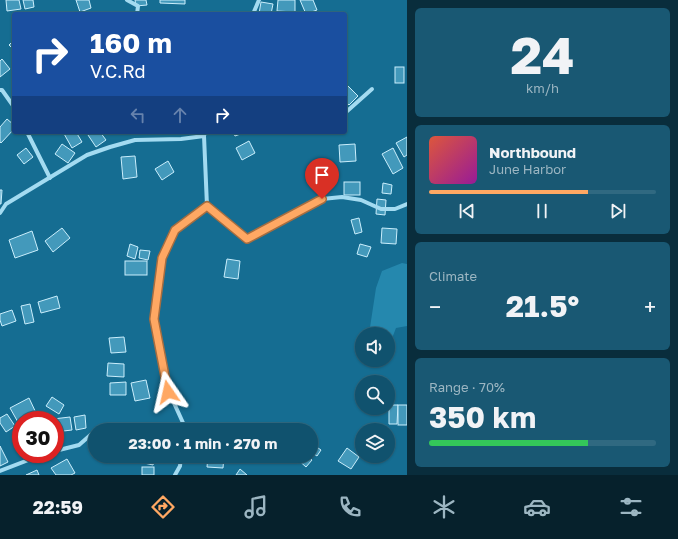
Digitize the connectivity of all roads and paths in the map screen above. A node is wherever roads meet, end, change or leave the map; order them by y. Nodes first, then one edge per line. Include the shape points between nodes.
1 (127, 0) edge
2 (259, 0) edge
3 (137, 12) edge
4 (254, 12) edge
5 (372, 89) dead end
6 (0, 90) edge
7 (12, 104) edge
8 (347, 111) edge
9 (28, 134) edge
10 (204, 134) edge
11 (50, 178) junction
12 (407, 204) edge
13 (207, 206) junction
14 (0, 213) edge
15 (183, 423) edge
16 (88, 437) edge
17 (64, 449) edge
18 (21, 463) edge
19 (180, 463) edge
20 (0, 471) edge
21 (175, 475) edge

1 - 3 street via 138,6
2 - 4 street
5 - 8 street
6 - 7 street
9 - 11 street
10 - 11 street via 180,139 135,140 110,147 87,155
10 - 13 street
11 - 14 street via 6,204
12 - 13 street via 395,209 381,209 361,200 342,197 322,199 247,239
13 - 15 street via 175,230 162,258 154,319 168,392
16 - 17 street via 79,445
18 - 20 street
19 - 21 street

